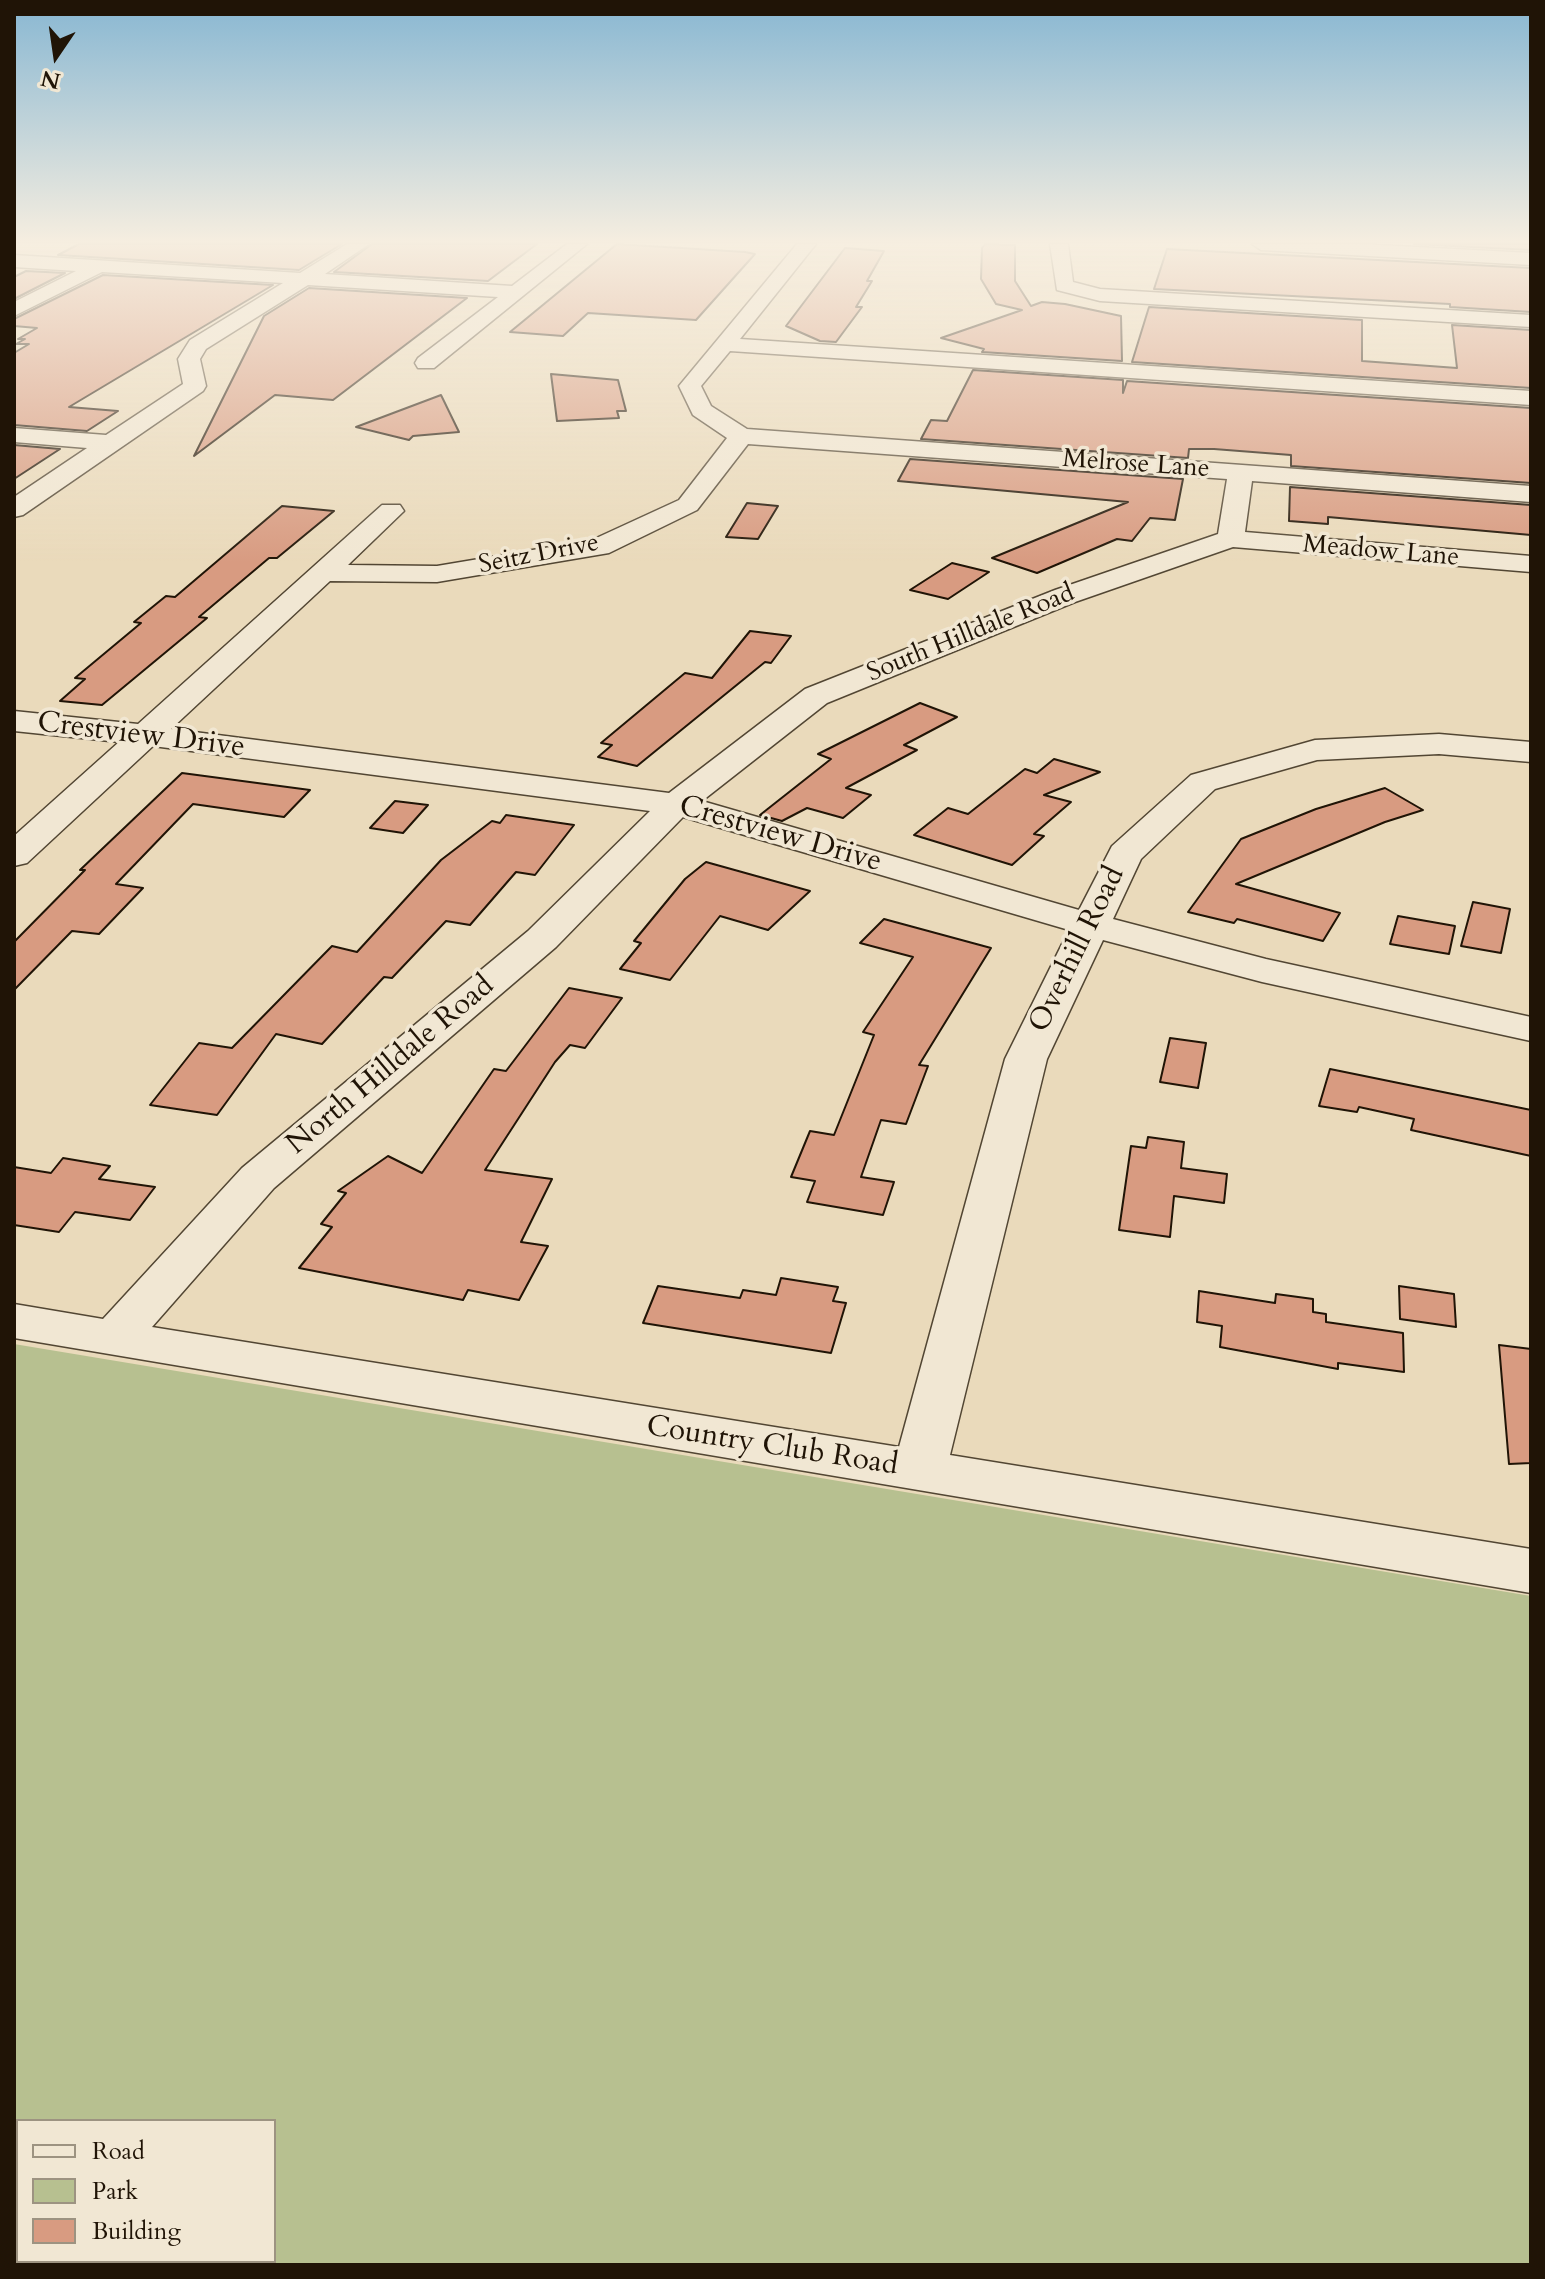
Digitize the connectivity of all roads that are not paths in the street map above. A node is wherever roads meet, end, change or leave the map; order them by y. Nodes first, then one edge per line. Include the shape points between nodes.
1 (195, 350) edge
2 (442, 350) edge
3 (721, 350) edge
4 (821, 350) edge
5 (426, 363) dead end
6 (1531, 398) edge
7 (14, 435) edge
8 (741, 436) junction
9 (112, 443) junction
10 (1241, 473) junction
11 (1531, 494) edge
12 (14, 509) edge
13 (391, 511) dead end
14 (1231, 539) junction
15 (1531, 564) edge
16 (325, 573) junction
17 (14, 721) edge
18 (146, 735) junction
19 (1531, 752) edge
20 (676, 804) junction
21 (14, 855) edge
22 (1088, 924) junction
23 (1531, 1029) edge
24 (14, 1321) edge
25 (115, 1337) junction
26 (919, 1471) junction
27 (1531, 1571) edge

1 - 9 street via 189,359 195,386
2 - 5 street
3 - 8 street via 690,386 701,410
4 - 6 street
7 - 9 street
8 - 10 street, Melrose Lane
8 - 16 street, Seitz Drive via 688,505 599,547 437,574
9 - 12 street
10 - 11 street, Melrose Lane
10 - 14 street
13 - 16 street
14 - 15 street, Meadow Lane
14 - 20 street, South Hilldale Road via 1065,596 816,696
16 - 18 street
17 - 18 street, Crestview Drive
18 - 20 street, Crestview Drive
18 - 21 street
19 - 22 street, Overhill Road via 1439,744 1315,750 1203,782 1125,854
20 - 22 street, Crestview Drive
20 - 25 street, North Hilldale Road via 542,939 258,1178
22 - 23 street, Crestview Drive via 1262,970
22 - 26 street, Overhill Road via 1026,1059
24 - 25 street, Country Club Road
25 - 26 street, Country Club Road
26 - 27 street, Country Club Road

